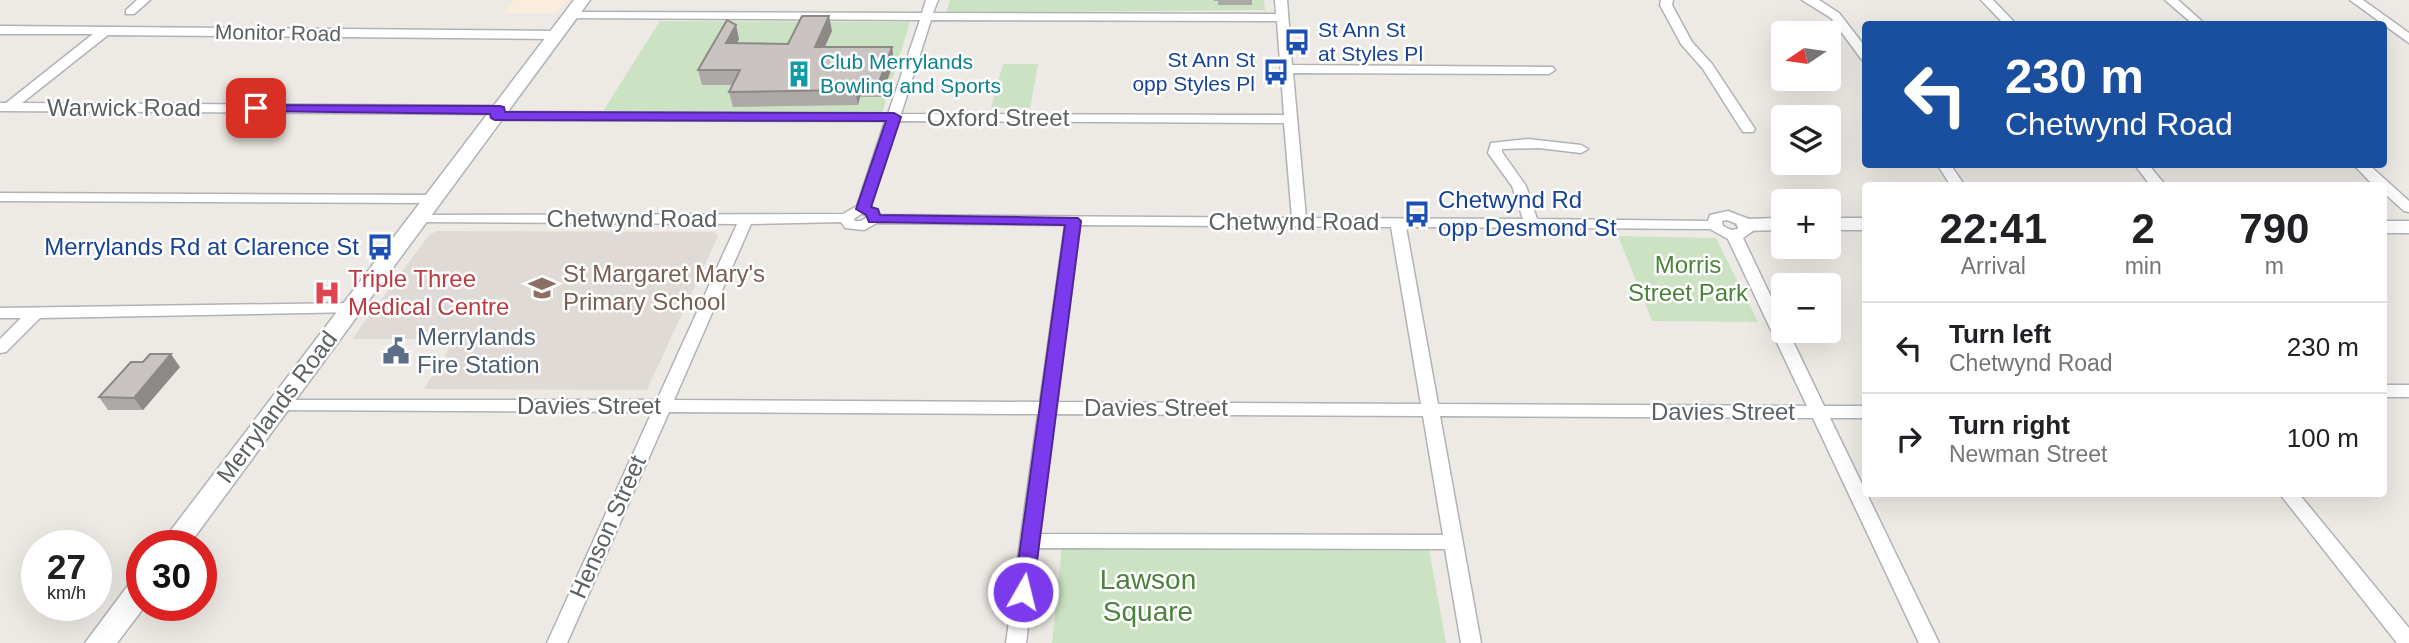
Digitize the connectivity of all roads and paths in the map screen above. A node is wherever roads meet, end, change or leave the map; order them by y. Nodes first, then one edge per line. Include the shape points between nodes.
1 (144, 0) edge
2 (582, 0) edge
3 (932, 0) edge
4 (1281, 0) edge
5 (1666, 0) edge
6 (1987, 0) edge
7 (2171, 0) edge
8 (2356, 0) edge
9 (1816, 1) edge
10 (130, 12) dead end
11 (571, 15) junction
12 (927, 16) junction
13 (1282, 18) junction
14 (2007, 21) edge
15 (2196, 21) edge
16 (2385, 21) edge
17 (2387, 23) edge
18 (0, 30) edge
19 (105, 31) junction
20 (556, 35) junction
21 (2409, 39) edge
22 (1862, 52) edge
23 (1286, 69) junction
24 (1549, 70) dead end
25 (4, 107) edge
26 (498, 113) junction
27 (894, 117) junction
28 (1291, 119) junction
29 (1748, 129) dead end
30 (1581, 149) dead end
31 (2144, 168) edge
32 (2363, 168) edge
33 (2156, 182) edge
34 (2379, 182) edge
35 (2387, 189) edge
36 (0, 197) edge
37 (433, 199) junction
38 (2409, 208) edge
39 (868, 214) junction
40 (419, 218) junction
41 (846, 218) joint
42 (746, 220) junction
43 (1073, 221) junction
44 (1298, 221) junction
45 (1398, 223) junction
46 (1531, 224) junction
47 (1841, 224) edge
48 (1862, 224) edge
49 (1771, 226) edge
50 (2387, 227) edge
51 (2409, 227) edge
52 (1740, 230) junction
53 (351, 308) junction
54 (0, 313) edge
55 (36, 313) junction
56 (0, 348) edge
57 (2387, 391) edge
58 (2409, 391) edge
59 (279, 404) junction
60 (662, 406) junction
61 (1046, 408) junction
62 (1430, 410) junction
63 (1818, 412) junction
64 (1862, 412) edge
65 (2291, 497) edge
66 (185, 530) edge
67 (1031, 541) junction
68 (1454, 542) junction
69 (126, 609) edge
70 (100, 643) edge
71 (557, 643) edge
72 (1016, 643) edge
73 (1471, 643) edge
74 (1929, 643) edge
75 (2409, 643) edge

1 - 10 street
2 - 11 main road, Merrylands Road
3 - 12 street
4 - 13 street
5 - 29 street via 1687,44 1709,67
6 - 14 street
7 - 15 street
8 - 16 street
9 - 22 street via 1834,13
11 - 12 street
11 - 20 main road, Merrylands Road
12 - 13 street
12 - 27 street
13 - 23 street
17 - 21 street
18 - 19 street, Monitor Road
19 - 20 street, Monitor Road
19 - 25 street
20 - 26 main road, Merrylands Road
23 - 24 street
23 - 28 street
25 - 26 street, Warwick Road
26 - 27 street, Oxford Street
26 - 37 main road, Merrylands Road
27 - 28 street, Oxford Street
27 - 39 street
28 - 44 street
30 - 46 street via 1496,146 1495,153 1520,183
31 - 33 street
32 - 34 street
35 - 38 street
36 - 37 street
37 - 40 main road, Merrylands Road
39 - 41 street via 864,226 854,226
39 - 43 street, Chetwynd Road
40 - 42 street, Chetwynd Road
40 - 53 main road, Merrylands Road
41 - 42 street, Chetwynd Road
42 - 60 street, Henson Street
43 - 44 street, Chetwynd Road
43 - 61 street
44 - 45 street, Chetwynd Road
45 - 46 street, Chetwynd Road
45 - 62 street
46 - 52 street, Chetwynd Road via 1714,225 1724,233
47 - 48 street
49 - 52 street
50 - 51 street
52 - 63 street
53 - 55 street
53 - 59 main road, Merrylands Road
54 - 55 street
55 - 56 street
57 - 58 street
59 - 60 street, Davies Street
59 - 66 main road, Merrylands Road
60 - 61 street, Davies Street
60 - 71 street, Henson Street
61 - 62 street, Davies Street
61 - 67 street
62 - 63 street, Davies Street
62 - 68 street
63 - 64 street, Davies Street
63 - 74 street
65 - 75 street
67 - 68 street
67 - 72 street
68 - 73 street
69 - 70 main road

